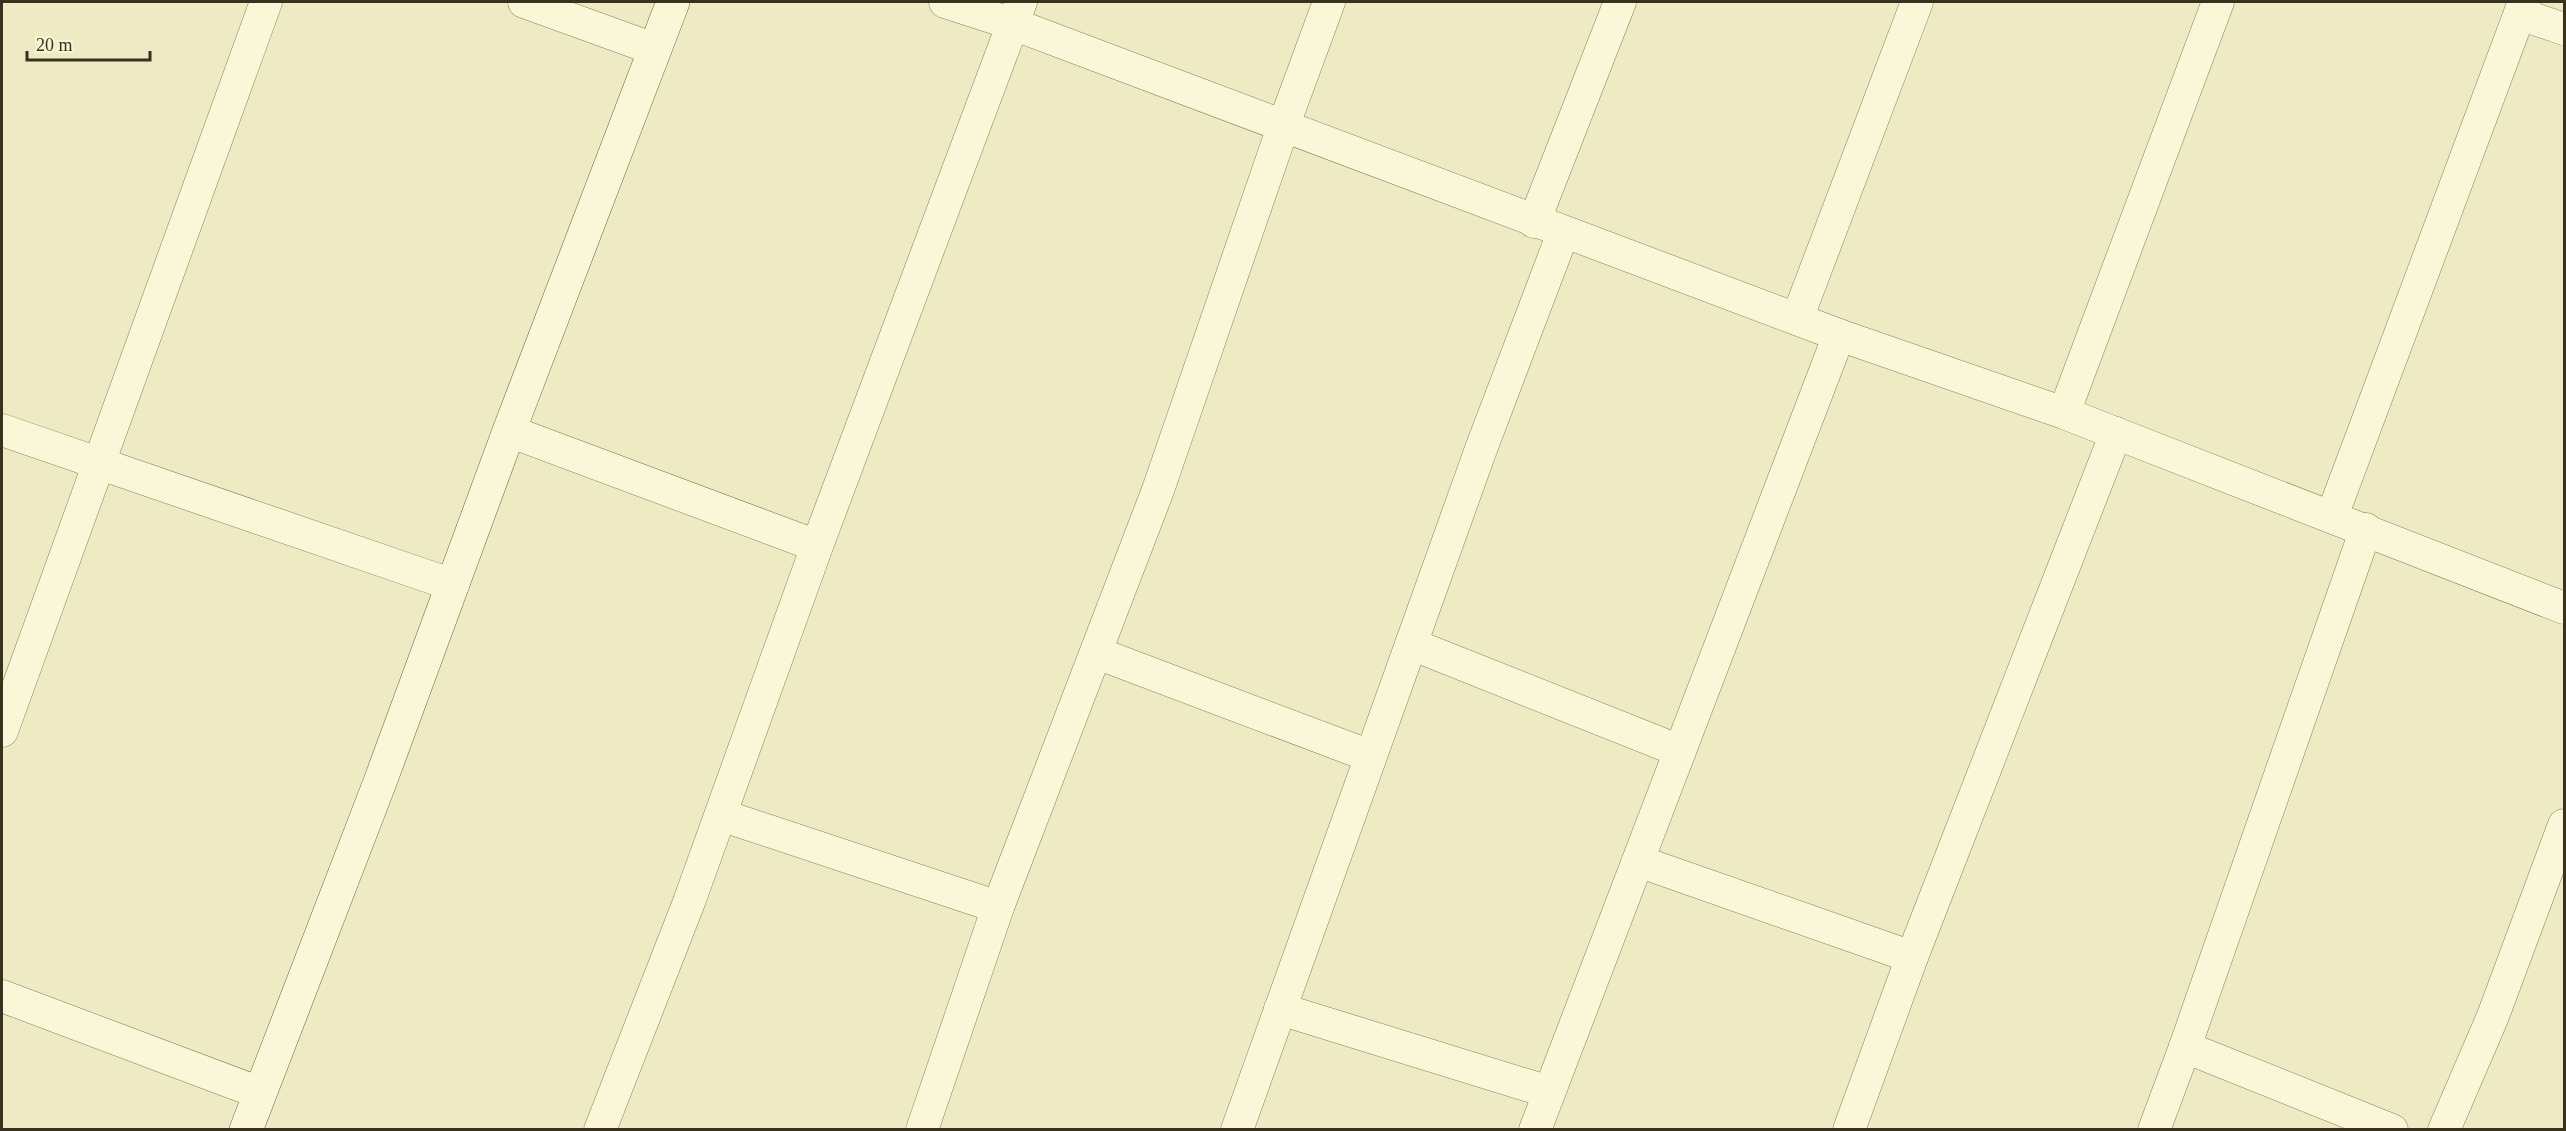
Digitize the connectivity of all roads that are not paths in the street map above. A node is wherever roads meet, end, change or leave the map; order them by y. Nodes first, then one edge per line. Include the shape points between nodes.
1 (266, 2) edge
2 (524, 2) edge
3 (673, 2) edge
4 (945, 2) edge
5 (1329, 2) edge
6 (1620, 2) edge
7 (1917, 2) edge
8 (2218, 2) edge
9 (2522, 8) edge
10 (1017, 13) edge
11 (2565, 30) edge
12 (654, 49) junction
13 (1282, 127) junction
14 (1534, 222) junction
15 (1563, 232) junction
16 (1797, 319) junction
17 (1839, 335) junction
18 (2064, 412) junction
19 (2, 430) edge
20 (509, 431) junction
21 (2116, 433) junction
22 (98, 463) junction
23 (2332, 516) junction
24 (2366, 529) junction
25 (817, 546) junction
26 (453, 585) junction
27 (2565, 608) edge
28 (1411, 644) junction
29 (1097, 653) junction
30 (2, 730) edge
31 (1680, 751) junction
32 (1370, 756) junction
33 (721, 815) junction
34 (2565, 825) edge
35 (1638, 861) junction
36 (998, 907) junction
37 (1912, 957) junction
38 (2, 996) edge
39 (1280, 1009) junction
40 (2185, 1047) junction
41 (1550, 1092) junction
42 (260, 1093) junction
43 (246, 1130) edge
44 (600, 1130) edge
45 (922, 1130) edge
46 (1237, 1130) edge
47 (1535, 1130) edge
48 (1849, 1130) edge
49 (2154, 1130) edge
50 (2392, 1130) edge
51 (2444, 1130) edge

1 - 22 street
2 - 12 street
3 - 12 street
4 - 10 street
5 - 13 street
6 - 14 street
7 - 16 street
8 - 18 street
9 - 11 street
9 - 23 street
10 - 13 street
10 - 25 street
12 - 20 street
13 - 14 street
13 - 29 street via 1158,490
14 - 15 street
15 - 16 street
15 - 28 street
16 - 17 street
17 - 18 street
17 - 31 street
18 - 21 street
19 - 22 street
20 - 25 street
20 - 26 street
21 - 23 street
21 - 37 street
22 - 26 street
22 - 30 street
23 - 24 street
24 - 27 street
24 - 40 street
25 - 33 street
26 - 42 street
28 - 31 street
28 - 32 street
29 - 32 street
29 - 36 street
31 - 35 street
32 - 39 street
33 - 36 street
33 - 44 street
34 - 51 street via 2493,1017
35 - 37 street
35 - 41 street
36 - 45 street
37 - 48 street
38 - 42 street
39 - 41 street
39 - 46 street
40 - 49 street
40 - 50 street
41 - 47 street
42 - 43 street

